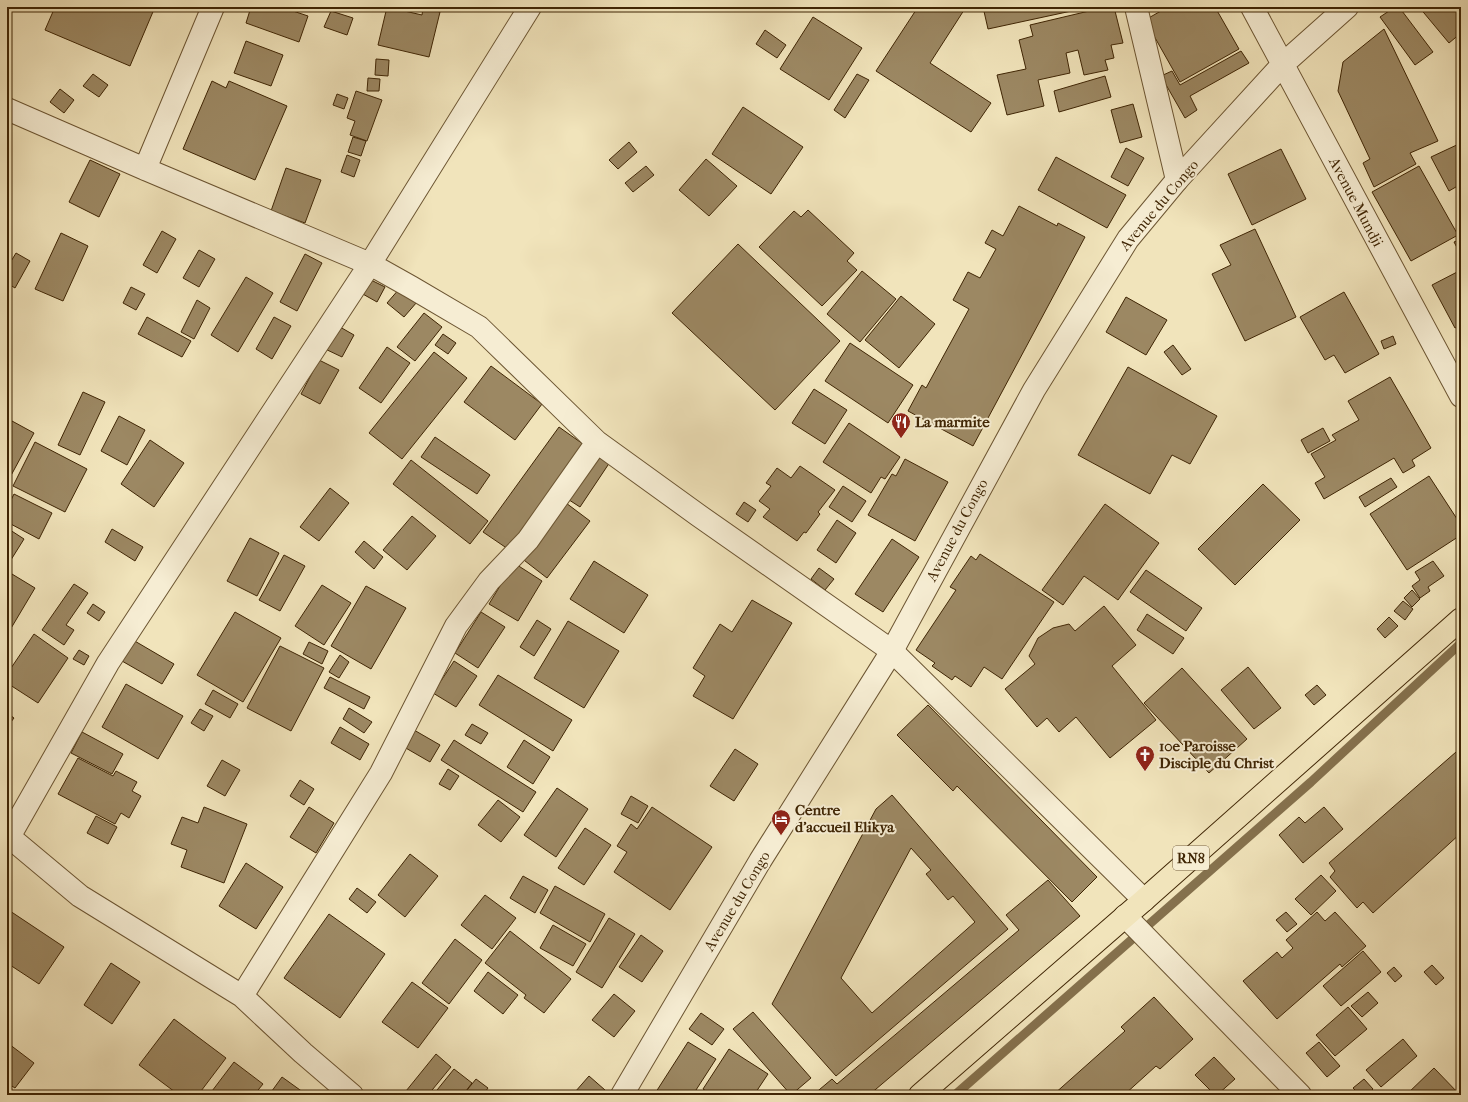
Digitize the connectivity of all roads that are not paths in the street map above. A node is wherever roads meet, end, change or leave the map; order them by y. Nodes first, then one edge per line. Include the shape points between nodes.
1 (213, 7) edge
2 (530, 7) edge
3 (1136, 7) edge
4 (1252, 7) edge
5 (1347, 7) edge
6 (1282, 65) junction
7 (7, 109) edge
8 (144, 170) junction
9 (1177, 180) junction
10 (370, 264) junction
11 (1461, 396) edge
12 (597, 442) junction
13 (1461, 620) edge
14 (892, 651) junction
15 (8, 836) edge
16 (1144, 900) junction
17 (1125, 916) junction
18 (242, 996) junction
19 (352, 1095) edge
20 (622, 1095) edge
21 (920, 1095) edge
22 (1300, 1095) edge

1 - 8 street
2 - 10 street
3 - 9 street
4 - 6 street, Avenue Mundji
5 - 6 street, Avenue du Congo
6 - 9 street, Avenue du Congo
6 - 11 street, Avenue Mundji
7 - 8 street
8 - 10 street
9 - 14 street, Avenue du Congo via 1128,239 1034,390
10 - 12 street via 479,327
10 - 15 street via 108,663
12 - 14 street
12 - 18 street via 528,540 489,581 456,626 380,773
13 - 16 main road, RN8
14 - 16 street
14 - 20 street, Avenue du Congo via 760,861
15 - 18 street via 80,896
16 - 17 main road, RN8
17 - 21 main road, RN8
17 - 22 street
18 - 19 street

